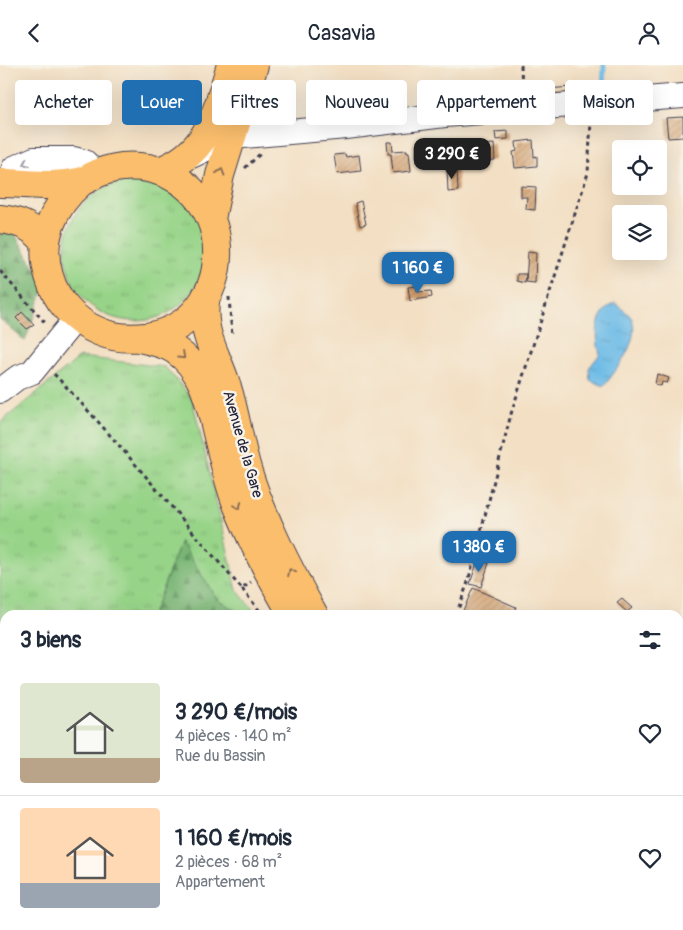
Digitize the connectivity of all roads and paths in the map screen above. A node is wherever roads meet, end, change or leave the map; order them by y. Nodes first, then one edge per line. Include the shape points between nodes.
1 (231, 65) edge
2 (254, 65) edge
3 (521, 65) edge
4 (522, 80) edge
5 (683, 95) edge
6 (653, 98) edge
7 (417, 119) edge
8 (591, 125) edge
9 (232, 137) junction
10 (261, 152) dead end
11 (54, 159) junction
12 (168, 167) junction
13 (243, 169) dead end
14 (80, 180) junction
15 (4, 183) edge
16 (0, 219) edge
17 (211, 219) junction
18 (46, 243) junction
19 (0, 271) edge
20 (218, 292) junction
21 (76, 318) junction
22 (48, 326) dead end
23 (138, 338) junction
24 (232, 343) dead end
25 (41, 361) junction
26 (0, 391) edge
27 (253, 580) dead end
28 (242, 589) junction
29 (259, 610) edge
30 (290, 610) edge
31 (311, 610) edge
32 (458, 610) edge

1 - 12 main road via 211,125 190,153
2 - 9 main road
3 - 4 path
5 - 6 street
7 - 9 street
8 - 32 path via 588,173 512,414
9 - 12 street
17 -> 9 main road
10 - 13 path
11 - 14 street
11 - 14 street via 85,162
11 -> 15 street via 34,159 14,167
12 - 14 main road via 133,166 108,170
12 - 17 main road via 170,176 187,187
14 - 15 main road via 48,185
14 - 18 main road via 58,208
16 - 18 main road via 24,224
17 - 20 main road via 217,241 215,275
18 - 21 main road via 45,257 51,284
19 - 22 path
20 - 23 main road via 177,325 158,334
20 - 24 path
31 -> 20 main road, Avenue de la Gare via 280,549 250,479 227,386 206,333 204,317
21 - 23 main road via 105,334
21 - 25 street
23 -> 30 main road, Avenue de la Gare via 174,349 198,376 210,402 241,513
25 - 26 street via 32,372
25 - 28 path via 117,443
27 - 28 path
28 - 29 path

